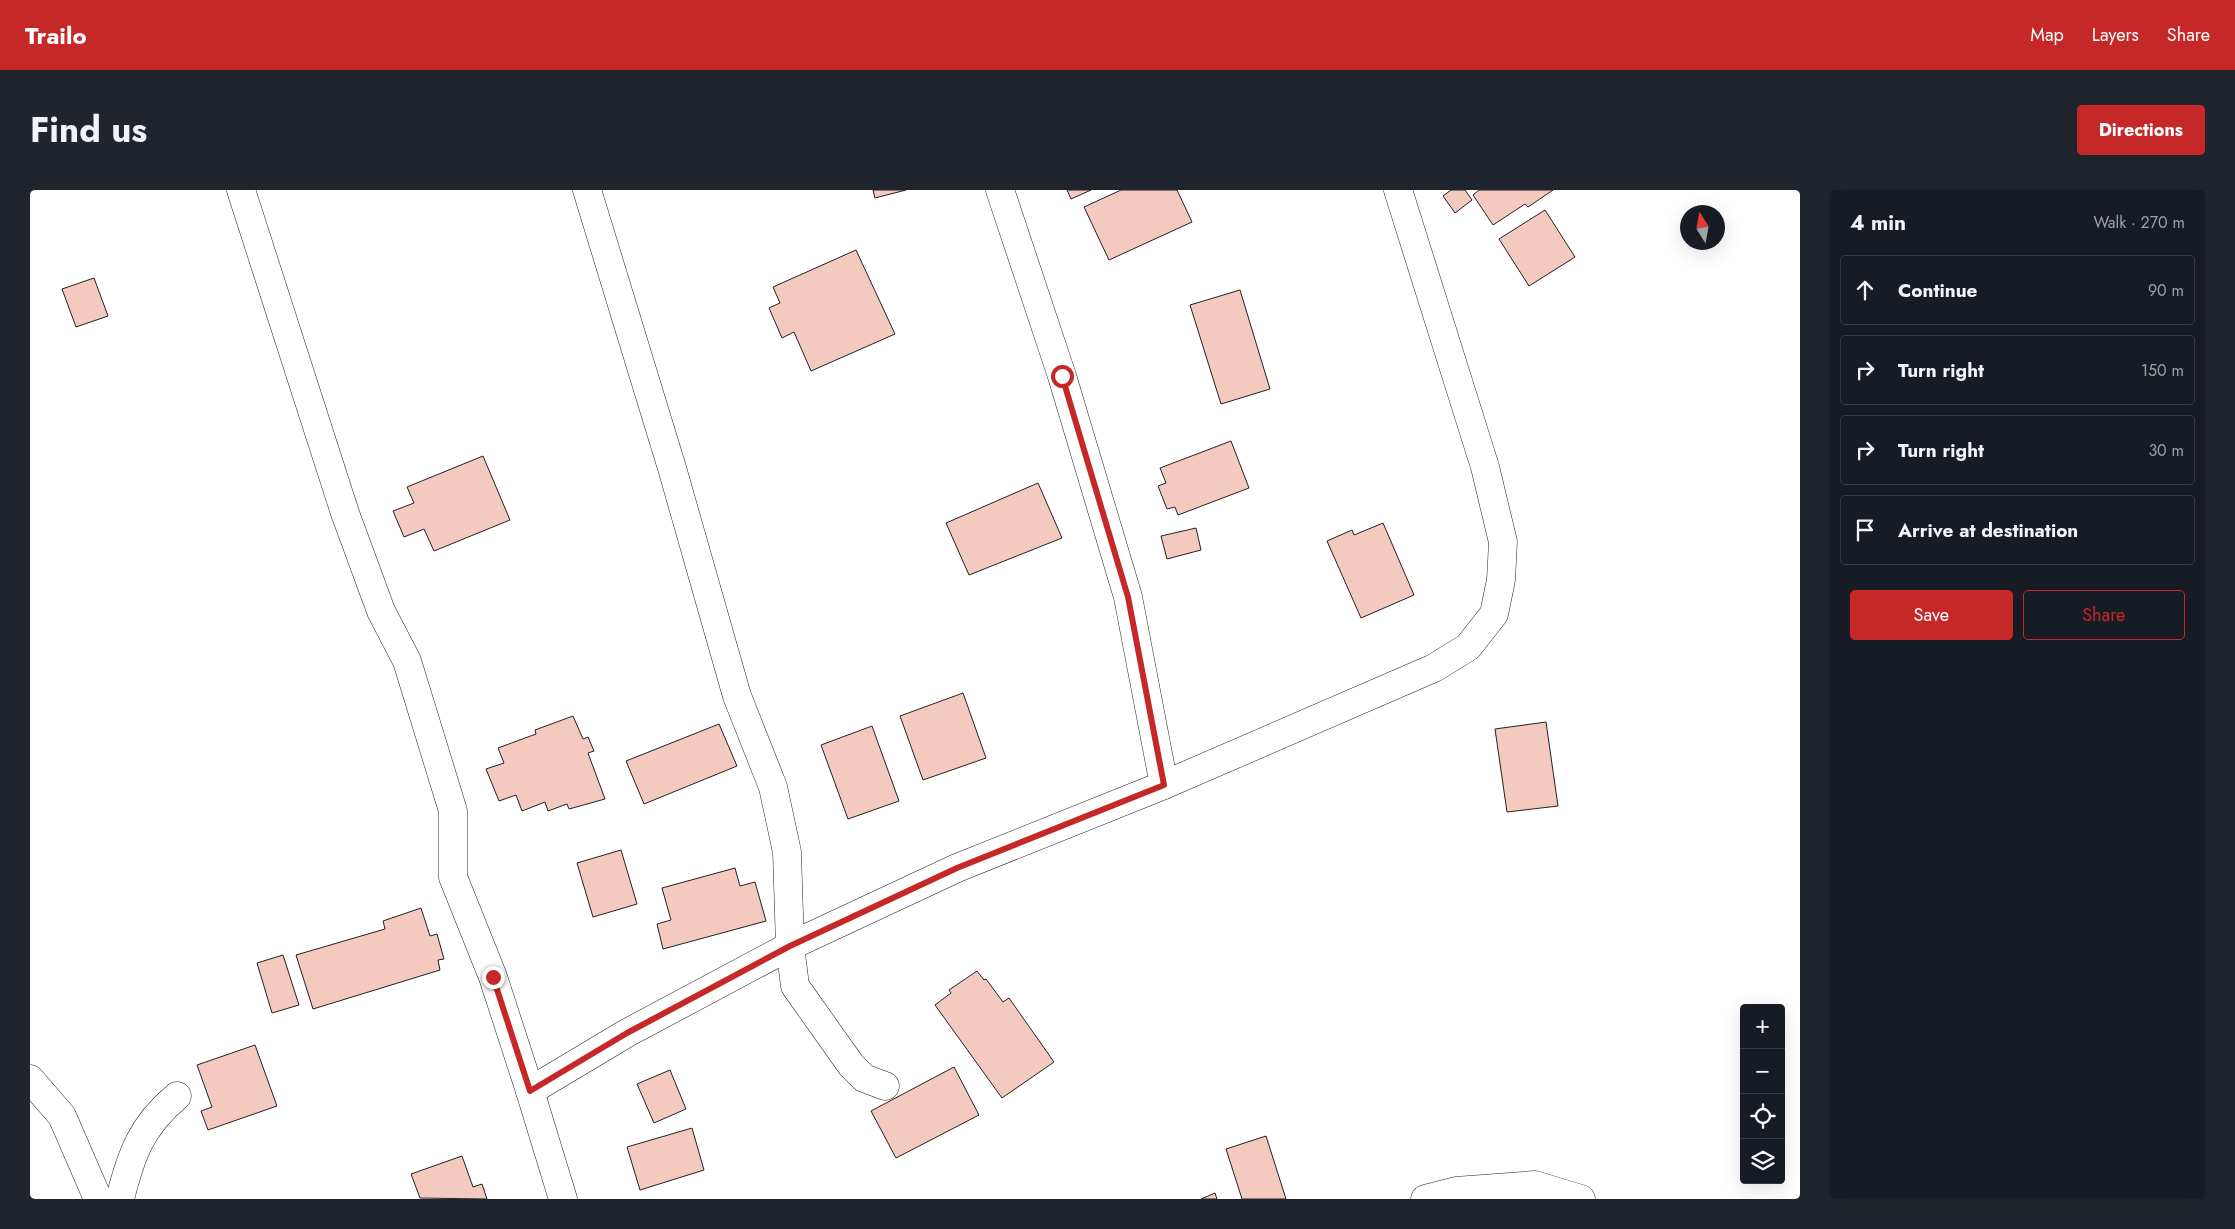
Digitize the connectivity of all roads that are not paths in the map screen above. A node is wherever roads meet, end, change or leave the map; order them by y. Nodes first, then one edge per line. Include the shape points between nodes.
1 (241, 190) edge
2 (587, 190) edge
3 (1000, 190) edge
4 (1398, 190) edge
5 (1164, 785) junction
6 (790, 946) junction
7 (30, 1079) edge
8 (886, 1086) dead end
9 (530, 1091) junction
10 (177, 1096) dead end
11 (98, 1199) edge
12 (120, 1199) edge
13 (563, 1199) edge
14 (1425, 1199) edge
15 (1581, 1199) edge

1 - 9 street via 345,514 381,611 408,661 453,811 453,877 493,977
2 - 6 street via 737,696 773,787 788,852
3 - 5 street via 1062,376 1128,597
4 - 5 street via 1485,467 1503,542 1501,580 1494,614 1468,647 1434,668
5 - 6 street via 957,868
6 - 8 street via 795,986 851,1065 864,1078
6 - 9 street via 627,1033
7 - 11 street via 62,1116
9 - 13 street
10 - 12 street via 144,1130 125,1177
14 - 15 street via 1456,1191 1535,1185

